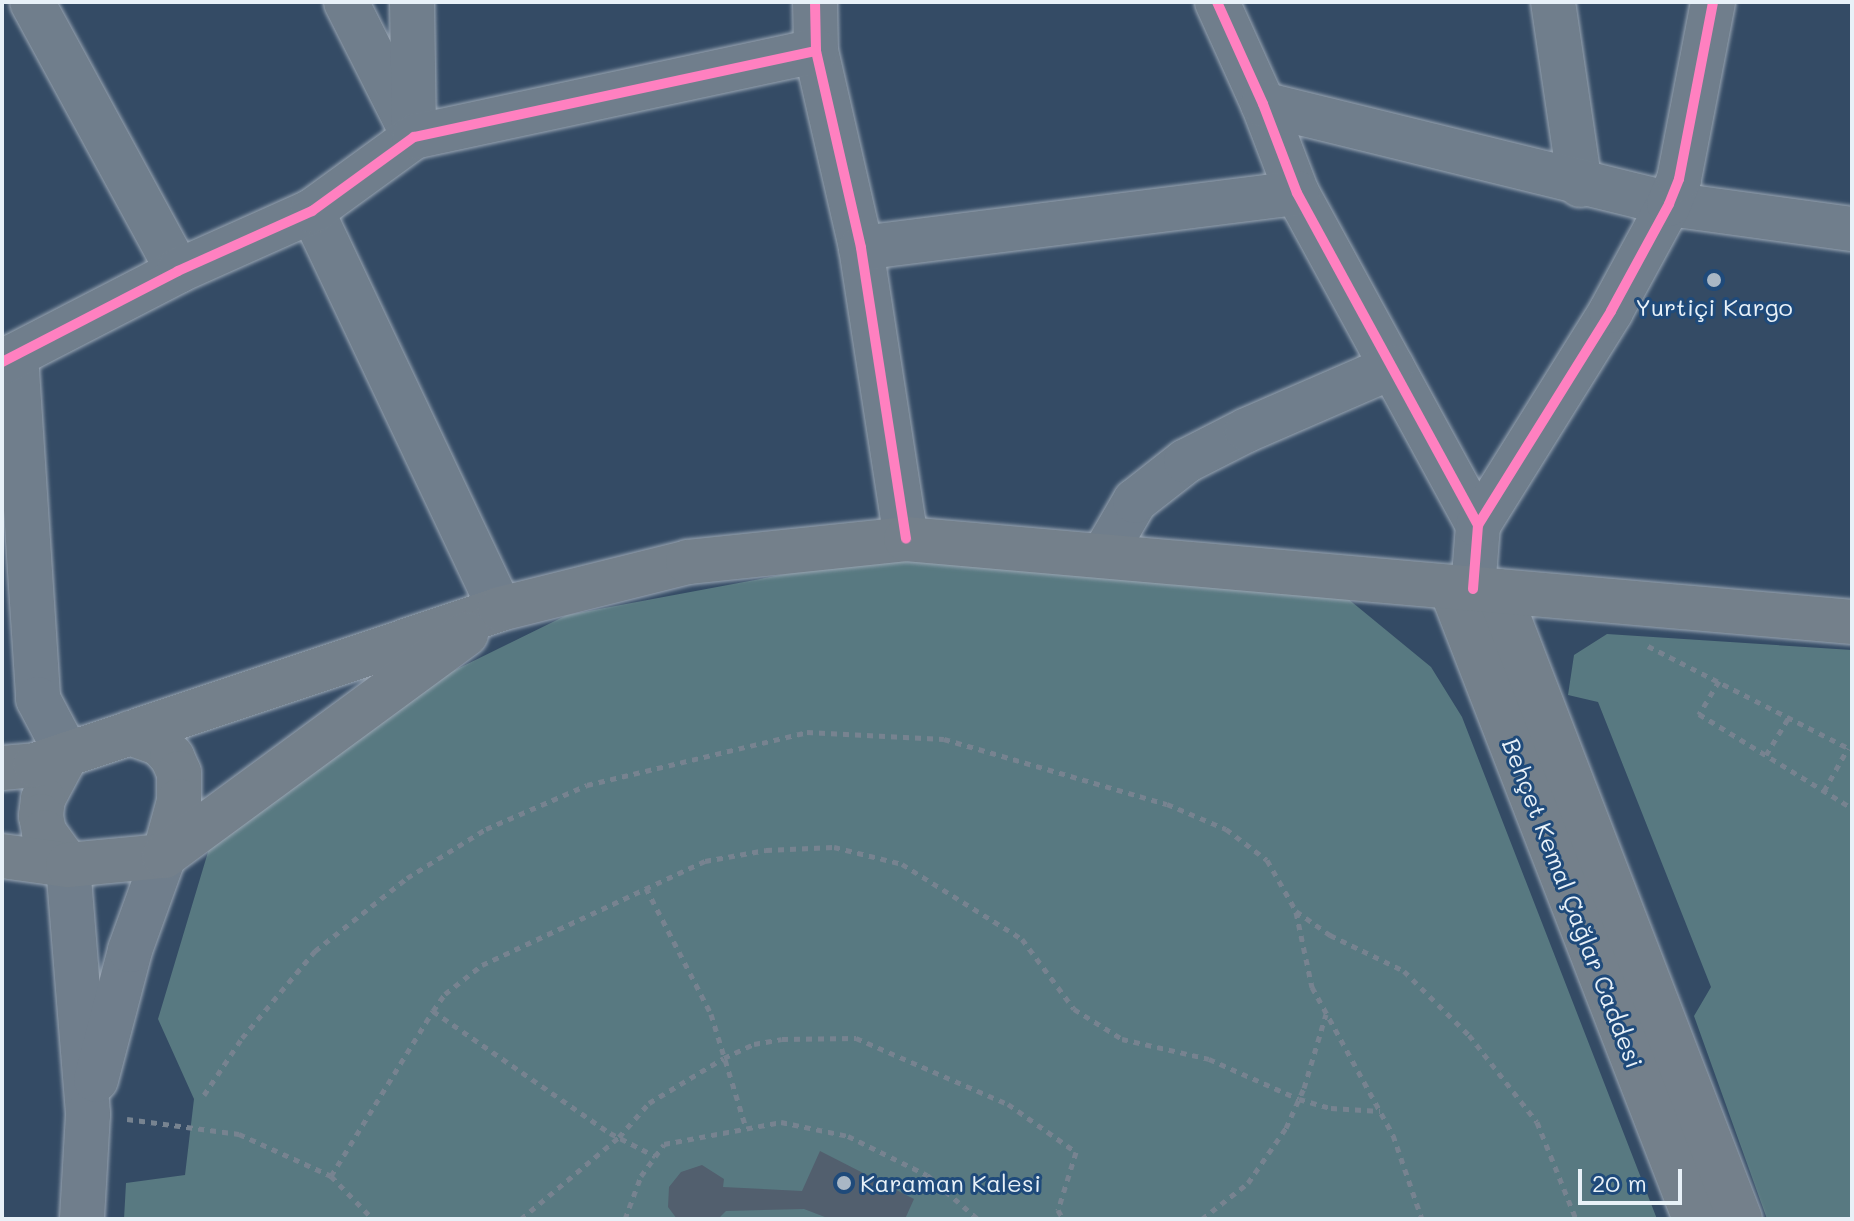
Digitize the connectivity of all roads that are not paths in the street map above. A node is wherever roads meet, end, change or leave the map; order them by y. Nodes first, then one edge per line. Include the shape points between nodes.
1 (32, 2) edge
2 (346, 2) edge
3 (412, 2) edge
4 (815, 2) edge
5 (1217, 2) edge
6 (1553, 2) edge
7 (1713, 2) edge
8 (816, 51) junction
9 (1263, 104) junction
10 (414, 137) junction
11 (1580, 185) junction
12 (1297, 193) junction
13 (1669, 204) junction
14 (312, 211) junction
15 (1852, 229) edge
16 (861, 248) junction
17 (178, 271) junction
18 (9, 358) edge
19 (1392, 367) junction
20 (1478, 525) junction
21 (906, 539) junction
22 (1103, 556) junction
23 (1474, 589) junction
24 (500, 609) junction
25 (1852, 622) edge
26 (130, 733) junction
27 (67, 754) junction
28 (2, 768) edge
29 (2, 856) edge
30 (164, 856) junction
31 (68, 865) junction
32 (88, 1114) junction
33 (82, 1219) edge
34 (1695, 1219) edge
35 (1740, 1219) edge

1 - 17 street
2 - 10 street
3 - 10 street
4 - 8 street
5 - 9 street
6 - 11 street
7 - 13 street via 1679,179
8 - 10 street
8 - 16 street
9 - 11 street
9 - 12 street
10 - 14 street
11 - 13 street
12 - 16 street
12 - 19 street
13 - 15 street
13 - 20 street via 1611,311
14 - 17 street
14 - 24 street
16 - 21 street
17 - 18 street
18 - 27 street via 38,699
19 - 20 street
19 - 22 street via 1186,461 1135,501
20 - 23 street
21 - 22 main road
21 - 24 main road via 688,562
22 - 23 main road
23 - 25 main road
23 - 34 main road, Behçet Kemal Çağlar Caddesi
23 - 35 main road, Behçet Kemal Çağlar Caddesi
24 - 26 main road
24 - 30 main road
26 - 27 main road
26 - 30 main road via 160,744 179,773 179,801
27 - 28 main road via 35,765
27 - 31 main road via 43,799 41,816 44,832
29 - 31 main road
30 - 31 main road
30 - 32 street via 130,950
31 - 32 street
32 - 33 street

